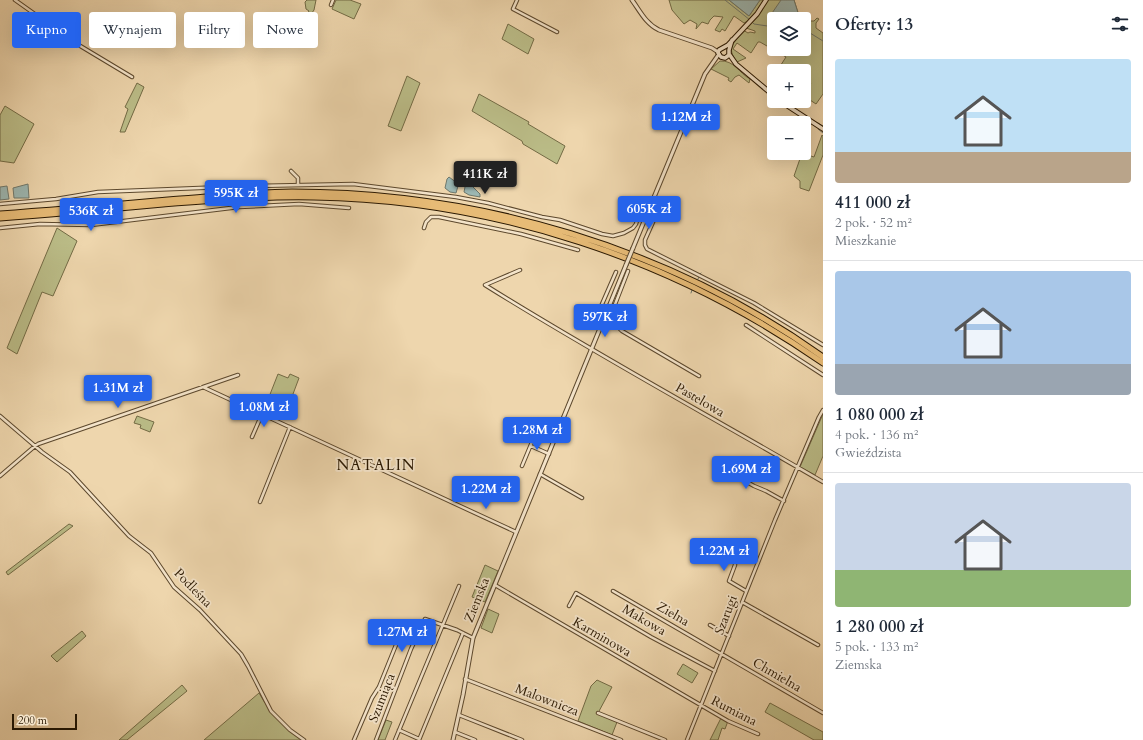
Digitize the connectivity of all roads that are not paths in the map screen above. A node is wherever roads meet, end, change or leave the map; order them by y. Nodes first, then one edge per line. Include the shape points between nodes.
1 (15, 0) edge
2 (333, 0) edge
3 (517, 0) edge
4 (632, 0) edge
5 (766, 0) edge
6 (331, 5) dead end
7 (557, 32) dead end
8 (732, 40) junction
9 (725, 47) junction
10 (729, 52) junction
11 (721, 54) junction
12 (736, 64) junction
13 (132, 77) dead end
14 (767, 90) edge
15 (791, 108) edge
16 (823, 129) edge
17 (291, 172) dead end
18 (298, 185) junction
19 (0, 204) edge
20 (123, 206) junction
21 (650, 207) junction
22 (349, 208) dead end
23 (76, 210) junction
24 (0, 214) edge
25 (0, 218) edge
26 (0, 228) edge
27 (424, 228) dead end
28 (578, 250) dead end
29 (520, 270) dead end
30 (628, 271) dead end
31 (616, 272) dead end
32 (606, 316) junction
33 (612, 318) junction
34 (746, 325) dead end
35 (823, 345) edge
36 (592, 350) junction
37 (823, 357) edge
38 (823, 363) edge
39 (238, 375) dead end
40 (823, 375) edge
41 (699, 376) dead end
42 (204, 387) junction
43 (823, 410) edge
44 (262, 414) junction
45 (0, 416) edge
46 (290, 427) junction
47 (537, 430) dead end
48 (252, 437) dead end
49 (34, 446) junction
50 (531, 446) junction
51 (549, 454) junction
52 (717, 464) dead end
53 (522, 466) dead end
54 (798, 467) junction
55 (540, 474) junction
56 (0, 476) edge
57 (823, 482) edge
58 (582, 498) dead end
59 (784, 501) junction
60 (260, 502) dead end
61 (516, 532) junction
62 (705, 543) dead end
63 (494, 585) junction
64 (458, 586) dead end
65 (613, 591) dead end
66 (746, 592) junction
67 (742, 602) junction
68 (569, 606) dead end
69 (710, 625) dead end
70 (442, 626) junction
71 (463, 634) junction
72 (400, 635) dead end
73 (729, 636) junction
74 (473, 638) junction
75 (818, 645) dead end
76 (722, 654) junction
77 (715, 671) junction
78 (466, 679) junction
79 (701, 705) junction
80 (823, 713) edge
81 (598, 714) dead end
82 (459, 716) junction
83 (399, 730) junction
84 (455, 732) junction
85 (758, 734) dead end
86 (614, 739) edge
87 (304, 740) edge
88 (354, 740) edge
89 (376, 740) edge
90 (396, 740) edge
91 (419, 740) edge
92 (453, 740) edge
93 (475, 740) edge
94 (522, 740) edge
95 (621, 740) edge
96 (665, 740) edge
97 (687, 740) edge

1 - 13 street via 92,54
2 - 6 street
3 - 7 street via 513,9
4 - 11 street via 653,27 712,48
5 - 8 main road via 754,18
8 - 9 main road
8 - 10 main road
9 - 10 main road
9 - 11 main road
10 - 11 main road
10 - 12 main road
11 - 12 main road
11 - 21 street, Ziemska via 705,74
12 - 14 main road
15 - 16 main road
17 - 18 street via 298,178
18 - 19 street via 98,192
18 - 21 street via 353,184 456,197 560,220 610,236 631,230 642,207
20 - 23 highway
20 - 37 highway via 250,193 322,193 402,198 496,213 550,227 646,260 740,306
20 - 38 highway via 242,198 322,197 370,199 494,218 582,242 664,274 749,316
21 - 32 street, Ziemska, bridge
21 - 35 street via 656,210 657,214 645,240 647,249 754,303
22 - 26 street via 300,204 239,207 91,225 40,224
23 - 24 highway
23 - 25 highway
27 - 28 street via 431,217 439,217 521,234
29 - 36 street, Pastelowa via 485,285
30 - 33 street
31 - 32 street via 599,311
32 - 33 street
32 - 36 street, Ziemska
33 - 41 street via 622,331
34 - 40 street
36 - 51 street, Ziemska
36 - 54 street, Pastelowa
39 - 42 street
42 - 44 street
42 - 49 street
43 - 54 street, Szarugi
44 - 46 street
44 - 48 street
45 - 49 street, Podleśna
46 - 60 street
46 - 61 street
47 - 50 street
49 - 56 street
49 - 87 street, Podleśna via 70,472 129,536 151,553 174,587 200,610 241,654 271,712
50 - 51 street
50 - 53 street
51 - 55 street, Ziemska
52 - 59 street
54 - 57 street, Pastelowa
54 - 59 street, Szarugi
55 - 58 street
55 - 61 street, Ziemska
59 - 66 street, Szarugi
61 - 63 street, Ziemska
62 - 66 street via 735,562 729,581
63 - 74 street, Ziemska
63 - 79 street, Karminowa
64 - 70 street
65 - 76 street, Zielna
66 - 67 street, Szarugi
67 - 73 street, Szarugi
67 - 75 street
68 - 77 street, Makowa via 576,593
69 - 73 street
70 - 71 street
70 - 83 street
70 - 89 street, Szumiąca via 425,619
71 - 74 street
71 - 91 street
72 - 88 street
73 - 76 street, Szarugi
74 - 78 street, Ziemska
76 - 77 street, Szarugi
76 - 80 street, Chmielna
77 - 79 street, Szarugi
78 - 82 street, Ziemska
78 - 86 street, Malownicza
79 - 85 street, Rumiana via 732,724
79 - 97 street, Szarugi
81 - 96 street
82 - 84 street, Ziemska
82 - 94 street
83 - 90 street
83 - 91 street
84 - 92 street, Ziemska
84 - 93 street
86 - 95 street, Malownicza

